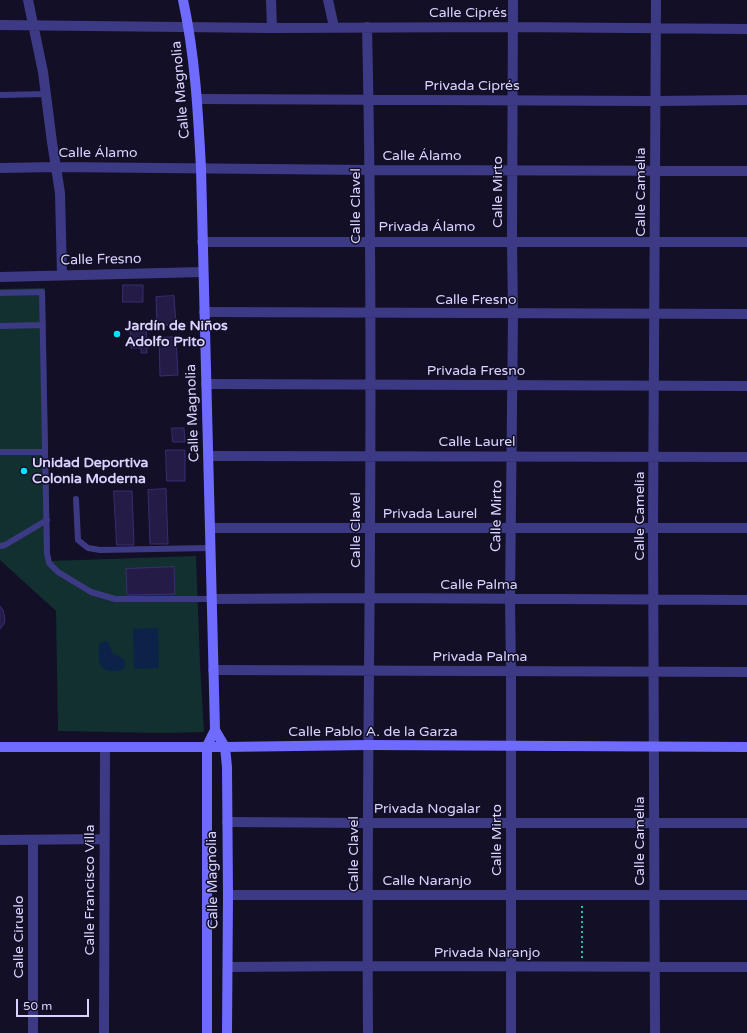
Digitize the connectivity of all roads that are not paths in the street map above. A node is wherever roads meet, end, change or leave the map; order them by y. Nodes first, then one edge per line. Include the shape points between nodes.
1 (28, 0) edge
2 (183, 0) edge
3 (272, 0) edge
4 (328, 0) edge
5 (512, 0) edge
6 (656, 0) edge
7 (0, 25) edge
8 (33, 25) junction
9 (189, 27) junction
10 (334, 27) junction
11 (367, 27) junction
12 (513, 27) junction
13 (272, 28) junction
14 (656, 29) junction
15 (747, 29) edge
16 (46, 94) junction
17 (0, 95) edge
18 (197, 99) junction
19 (369, 100) junction
20 (512, 100) junction
21 (747, 100) edge
22 (656, 101) junction
23 (56, 167) junction
24 (0, 168) edge
25 (201, 168) junction
26 (370, 170) junction
27 (513, 170) junction
28 (655, 171) junction
29 (747, 171) edge
30 (512, 241) junction
31 (202, 242) junction
32 (370, 242) junction
33 (655, 242) junction
34 (747, 242) edge
35 (203, 272) junction
36 (62, 275) junction
37 (0, 277) edge
38 (0, 293) edge
39 (204, 312) junction
40 (370, 313) junction
41 (513, 314) junction
42 (655, 314) junction
43 (747, 314) edge
44 (43, 325) junction
45 (0, 326) edge
46 (206, 384) junction
47 (370, 385) junction
48 (511, 385) junction
49 (655, 385) junction
50 (747, 386) edge
51 (0, 452) edge
52 (45, 452) junction
53 (208, 456) junction
54 (370, 456) junction
55 (512, 457) junction
56 (654, 457) junction
57 (747, 457) edge
58 (76, 500) dead end
59 (47, 520) junction
60 (370, 527) junction
61 (210, 528) junction
62 (747, 528) edge
63 (512, 529) junction
64 (654, 529) junction
65 (0, 546) edge
66 (210, 548) junction
67 (370, 598) junction
68 (212, 599) junction
69 (510, 599) junction
70 (653, 600) junction
71 (747, 600) edge
72 (213, 670) junction
73 (370, 670) junction
74 (511, 671) junction
75 (654, 671) junction
76 (747, 672) edge
77 (215, 730) junction
78 (368, 745) junction
79 (511, 745) junction
80 (207, 746) junction
81 (0, 747) edge
82 (105, 747) junction
83 (225, 747) junction
84 (654, 747) junction
85 (747, 747) edge
86 (227, 822) junction
87 (512, 823) junction
88 (747, 823) edge
89 (368, 824) junction
90 (654, 824) junction
91 (104, 839) junction
92 (0, 840) edge
93 (33, 840) junction
94 (228, 895) junction
95 (368, 895) junction
96 (655, 895) junction
97 (747, 895) edge
98 (511, 896) junction
99 (367, 966) junction
100 (228, 967) junction
101 (510, 967) junction
102 (655, 967) junction
103 (747, 967) edge
104 (32, 1033) edge
105 (104, 1033) edge
106 (207, 1033) edge
107 (227, 1033) edge
108 (368, 1033) edge
109 (511, 1033) edge
110 (655, 1033) edge

1 - 8 street
2 - 9 street, Calle Magnolia
3 - 13 street
4 - 10 street
5 - 12 street, Calle Mirto
6 - 14 street, Calle Camelia
7 - 8 street, Calle Ciprés
8 - 9 street, Calle Ciprés
8 - 16 street
9 - 13 street, Calle Ciprés
9 - 18 street, Calle Magnolia
10 - 11 street, Calle Ciprés
10 - 13 street, Calle Ciprés
11 - 12 street, Calle Ciprés
11 - 19 street, Calle Clavel
12 - 14 street, Calle Ciprés
12 - 20 street, Calle Mirto
14 - 15 street, Calle Ciprés
14 - 22 street, Calle Camelia
16 - 17 lane
16 - 23 street
18 - 19 street, Privada Ciprés
18 - 25 street, Calle Magnolia
19 - 20 street, Privada Ciprés
19 - 26 street, Calle Clavel
20 - 22 street, Privada Ciprés
20 - 27 street, Calle Mirto
21 - 22 street, Privada Ciprés
22 - 28 street, Calle Camelia
23 - 24 street, Calle Álamo
23 - 25 street, Calle Álamo
23 - 36 street via 60,193
25 - 26 street, Calle Álamo
25 - 31 street, Calle Magnolia
26 - 27 street, Calle Álamo
26 - 32 street, Calle Clavel
27 - 28 street, Calle Álamo
27 - 30 street, Calle Mirto
28 - 29 street, Calle Álamo
28 - 33 street, Calle Camelia
30 - 32 street, Privada Álamo
30 - 33 street, Privada Álamo
30 - 41 street, Calle Mirto
31 - 32 street, Privada Álamo
31 - 35 street, Calle Magnolia
32 - 40 street, Calle Clavel
33 - 34 street, Privada Álamo
33 - 42 street, Calle Camelia
35 - 36 street, Calle Fresno
35 - 39 street, Calle Magnolia
36 - 37 street, Calle Fresno
38 - 44 lane via 42,292
39 - 40 street, Calle Fresno
39 - 46 street, Calle Magnolia
40 - 41 street, Calle Fresno
40 - 47 street, Calle Clavel
41 - 42 street, Calle Fresno
41 - 48 street, Calle Mirto
42 - 43 street, Calle Fresno
42 - 49 street, Calle Camelia
44 - 45 lane
44 - 52 lane
46 - 47 street, Privada Fresno
46 - 53 street, Calle Magnolia
47 - 48 street, Privada Fresno
47 - 54 street, Calle Clavel
48 - 49 street, Privada Fresno
48 - 55 street, Calle Mirto
49 - 50 street, Privada Fresno
49 - 56 street, Calle Camelia
51 - 52 lane
52 - 59 lane
53 - 54 street, Calle Laurel
53 - 61 street, Calle Magnolia
54 - 55 street, Calle Laurel
54 - 60 street, Calle Clavel
55 - 56 street, Calle Laurel
55 - 63 street, Calle Mirto
56 - 57 street, Calle Laurel
56 - 64 street, Calle Camelia
58 - 66 lane via 78,540 88,548
59 - 65 lane
59 - 68 lane via 49,563 58,572 91,592 114,599
60 - 61 street, Privada Laurel
60 - 63 street, Privada Laurel
60 - 67 street, Calle Clavel
61 - 66 street, Calle Magnolia
62 - 64 street, Privada Laurel
63 - 64 street, Privada Laurel
63 - 69 street, Calle Mirto
64 - 70 street, Calle Camelia
66 - 68 street, Calle Magnolia
67 - 68 street, Calle Palma
67 - 69 street, Calle Palma
67 - 73 street, Calle Clavel
68 - 72 street, Calle Magnolia
69 - 70 street, Calle Palma
69 - 74 street, Calle Mirto
70 - 71 street, Calle Palma
70 - 75 street, Calle Camelia
72 - 73 street, Privada Palma
72 - 77 street, Calle Magnolia
73 - 74 street, Privada Palma
73 - 78 street, Calle Clavel
74 - 75 street, Privada Palma
74 - 79 street, Calle Mirto
75 - 76 street, Privada Palma
75 - 84 street, Calle Camelia
77 - 80 street, Calle Magnolia
77 - 83 street, Calle Magnolia
78 - 79 street, Calle Pablo A. de la Garza
78 - 83 street, Calle Pablo A. de la Garza
78 - 89 street, Calle Clavel
79 - 84 street, Calle Pablo A. de la Garza
79 - 87 street, Calle Mirto
80 - 82 street, Calle Pablo A. de la Garza
80 - 83 street, Calle Pablo A. de la Garza
80 - 106 street, Calle Magnolia
81 - 82 street, Calle Pablo A. de la Garza
82 - 91 street, Calle Francisco Villa
83 - 86 street, Calle Magnolia
84 - 85 street, Calle Pablo A. de la Garza
84 - 90 street, Calle Camelia
86 - 89 street, Privada Nogalar
86 - 94 street, Calle Magnolia
87 - 89 street, Privada Nogalar
87 - 90 street, Privada Nogalar
87 - 98 street, Calle Mirto
88 - 90 street, Privada Nogalar
89 - 95 street, Calle Clavel
90 - 96 street, Calle Camelia
91 - 93 street
91 - 105 street, Calle Francisco Villa
92 - 93 street
93 - 104 street, Calle Ciruelo
94 - 95 street, Calle Naranjo
94 - 100 street, Calle Magnolia
95 - 98 street, Calle Naranjo
95 - 99 street, Calle Clavel
96 - 97 street, Calle Naranjo
96 - 98 street, Calle Naranjo
96 - 102 street, Calle Camelia
98 - 101 street, Calle Mirto
99 - 100 street, Privada Naranjo
99 - 101 street, Privada Naranjo
99 - 108 street, Calle Clavel
100 - 107 street, Calle Magnolia
101 - 102 street, Privada Naranjo
101 - 109 street, Calle Mirto
102 - 103 street, Privada Naranjo
102 - 110 street, Calle Camelia

